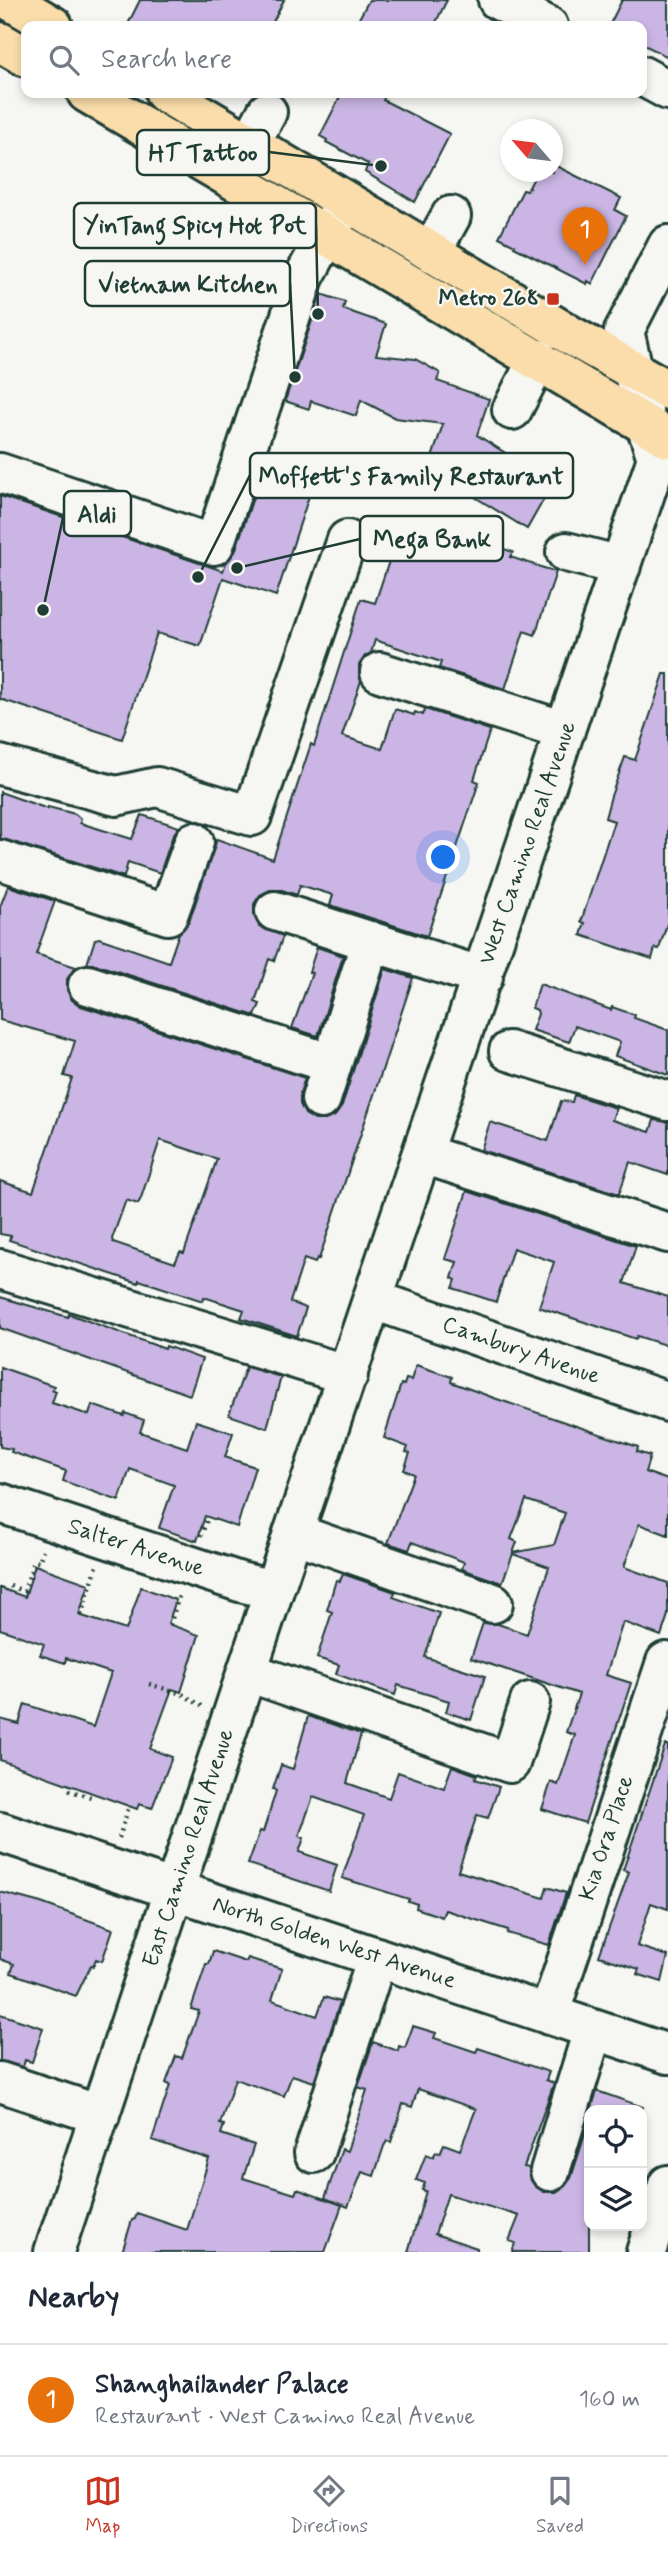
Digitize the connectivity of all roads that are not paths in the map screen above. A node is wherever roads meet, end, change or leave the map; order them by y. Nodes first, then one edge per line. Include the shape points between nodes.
1 (9, 0) edge
2 (498, 0) edge
3 (45, 21) edge
4 (538, 21) edge
5 (0, 42) edge
6 (21, 54) edge
7 (647, 78) edge
8 (668, 89) edge
9 (95, 98) edge
10 (178, 98) edge
11 (346, 201) junction
12 (451, 216) dead end
13 (326, 235) junction
14 (668, 245) edge
15 (431, 252) junction
16 (654, 305) edge
17 (538, 359) junction
18 (634, 370) junction
19 (668, 390) edge
20 (512, 410) dead end
21 (657, 431) edge
22 (0, 473) edge
23 (347, 540) dead end
24 (566, 552) dead end
25 (621, 566) junction
26 (380, 672) dead end
27 (565, 731) junction
28 (0, 765) edge
29 (194, 842) dead end
30 (0, 860) edge
31 (275, 911) dead end
32 (371, 941) junction
33 (483, 976) junction
34 (88, 985) dead end
35 (468, 1018) junction
36 (509, 1051) junction
37 (457, 1054) junction
38 (668, 1101) edge
39 (423, 1154) junction
40 (668, 1233) edge
41 (0, 1269) edge
42 (374, 1300) junction
43 (348, 1375) junction
44 (668, 1402) edge
45 (325, 1444) joint
46 (0, 1503) edge
47 (293, 1533) junction
48 (274, 1590) junction
49 (493, 1603) dead end
50 (666, 1662) dead end
51 (248, 1672) junction
52 (530, 1702) dead end
53 (0, 1832) edge
54 (174, 1891) junction
55 (377, 1957) junction
56 (549, 2015) junction
57 (593, 2030) junction
58 (668, 2054) edge
59 (0, 2082) edge
60 (100, 2115) junction
61 (314, 2153) dead end
62 (550, 2171) dead end
63 (668, 2185) edge
64 (54, 2252) edge
65 (646, 2252) edge

1 - 3 main road
2 - 4 street
5 - 6 main road
7 - 8 street
9 - 13 main road
10 - 11 main road via 259,128
11 - 13 street
11 - 15 main road
12 - 15 street
13 - 17 main road
13 - 22 street via 303,277 214,545
14 - 16 street, West Camino Real Avenue
15 - 18 main road
16 - 18 street, West Camino Real Avenue via 624,331
17 - 20 street
17 - 21 main road
18 - 19 main road
18 - 21 street, West Camino Real Avenue
21 - 25 street, West Camino Real Avenue via 657,458
23 - 28 street via 252,816 157,787 116,796
24 - 25 street
25 - 27 street, West Camino Real Avenue
26 - 27 street
27 - 33 street, West Camino Real Avenue
29 - 30 street via 168,915
31 - 32 street
32 - 33 street
32 - 34 street via 326,1081
33 - 35 street, West Camino Real Avenue
35 - 36 street via 496,1028 507,1037
35 - 37 street, West Camino Real Avenue
36 - 37 street via 500,1059
36 - 38 street
37 - 39 street, West Camino Real Avenue
39 - 40 street
39 - 42 street, West Camino Real Avenue
41 - 43 street
42 - 43 street, West Camino Real Avenue
42 - 44 street, Cambury Avenue
43 - 45 street, West Camino Real Avenue
45 - 47 street, East Camino Real Avenue
46 - 48 street, Salter Avenue
47 - 48 street, East Camino Real Avenue
47 - 49 street
48 - 51 street, East Camino Real Avenue
50 - 56 street, Kia Ora Place
51 - 52 street via 510,1763
51 - 54 street, East Camino Real Avenue
53 - 54 street, North Golden West Avenue
54 - 55 street, North Golden West Avenue
54 - 60 street, East Camino Real Avenue
55 - 56 street, North Golden West Avenue
55 - 61 street
56 - 57 street, North Golden West Avenue
57 - 58 street, North Golden West Avenue
57 - 62 street
59 - 60 street
60 - 64 street, East Camino Real Avenue
63 - 65 street

